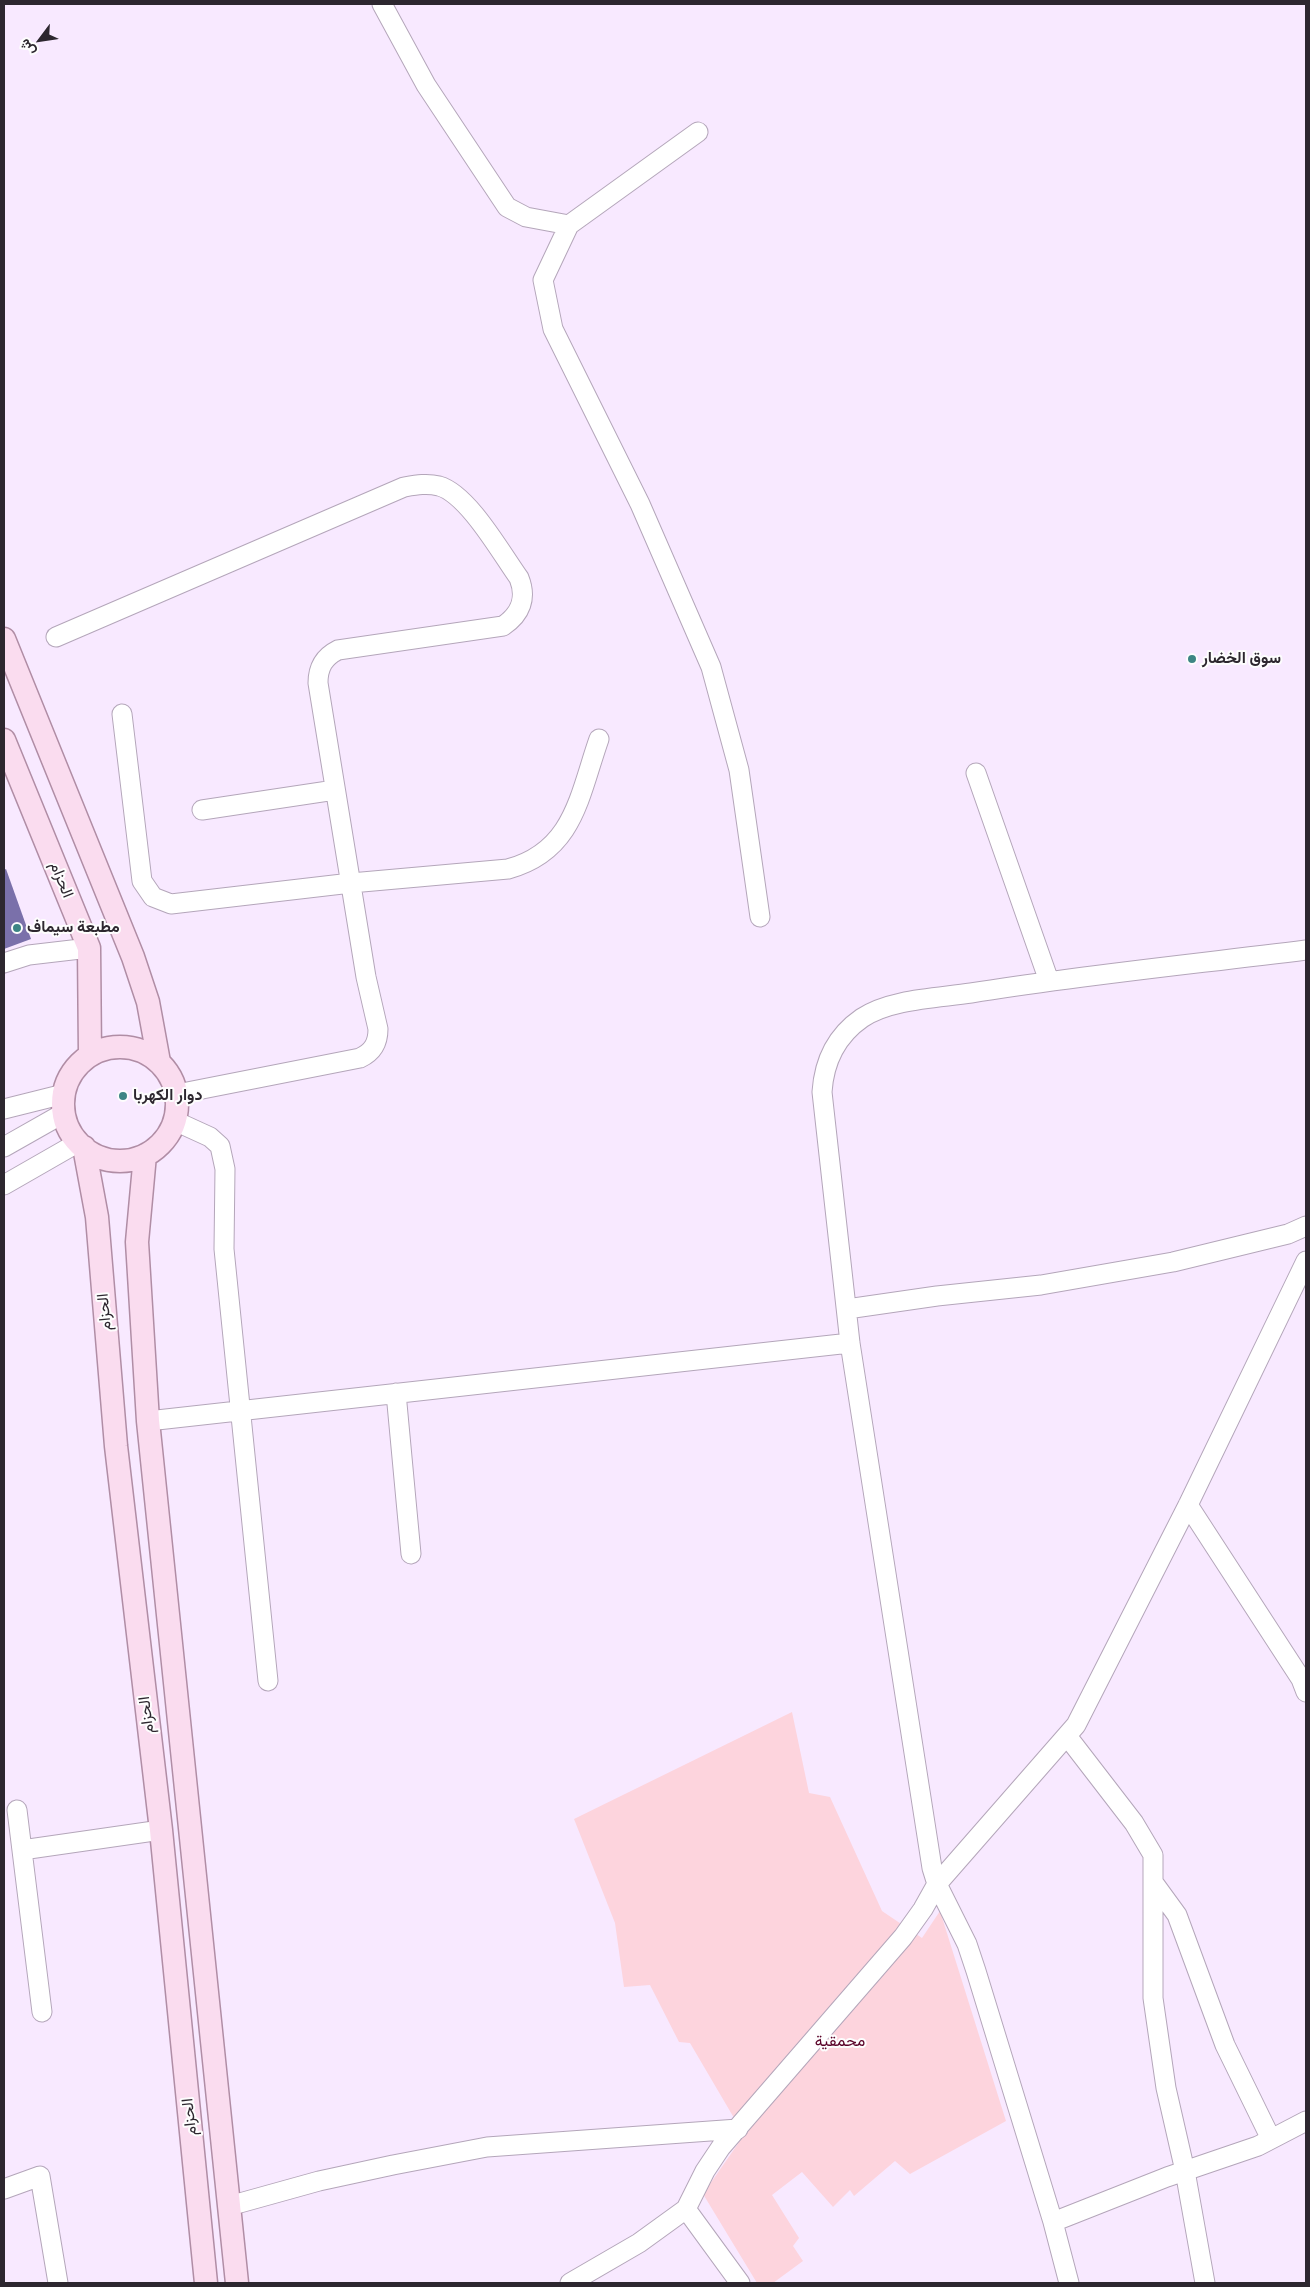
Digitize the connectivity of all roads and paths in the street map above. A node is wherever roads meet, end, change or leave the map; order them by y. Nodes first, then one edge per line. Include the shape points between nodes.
1 (382, 4) edge
2 (698, 132) dead end
3 (569, 226) junction
4 (56, 637) dead end
5 (4, 639) edge
6 (122, 714) dead end
7 (599, 739) dead end
8 (4, 740) edge
9 (976, 772) dead end
10 (336, 790) junction
11 (202, 810) dead end
12 (351, 883) junction
13 (760, 917) dead end
14 (89, 948) junction
15 (1306, 950) edge
16 (4, 963) edge
17 (1049, 980) junction
18 (90, 1055) junction
19 (159, 1062) junction
20 (177, 1094) junction
21 (64, 1104) junction
22 (4, 1108) edge
23 (174, 1121) junction
24 (81, 1145) junction
25 (4, 1148) edge
26 (145, 1155) junction
27 (4, 1185) edge
28 (1306, 1226) edge
29 (1306, 1261) edge
30 (846, 1309) junction
31 (850, 1343) junction
32 (396, 1393) junction
33 (240, 1411) junction
34 (150, 1431) junction
35 (116, 1446) junction
36 (1188, 1505) junction
37 (411, 1554) dead end
38 (268, 1681) dead end
39 (1306, 1692) edge
40 (1067, 1736) junction
41 (16, 1810) dead end
42 (161, 1830) junction
43 (22, 1850) junction
44 (1153, 1882) junction
45 (937, 1884) junction
46 (42, 2012) dead end
47 (1306, 2122) edge
48 (738, 2130) junction
49 (1271, 2139) junction
50 (1185, 2171) junction
51 (4, 2190) edge
52 (230, 2206) junction
53 (686, 2209) junction
54 (1052, 2222) junction
55 (58, 2283) edge
56 (206, 2283) edge
57 (238, 2283) edge
58 (570, 2283) edge
59 (740, 2283) edge
60 (1069, 2283) edge
61 (1205, 2283) edge

1 - 3 street via 426,85 507,207 526,217
2 - 3 street
3 - 13 street via 542,280 553,329 640,504 711,667 739,770
4 - 10 street via 404,487 440,486 469,508 519,578 523,587 522,606 518,614 503,626 338,650 324,660 318,683
5 - 19 main road via 133,957 148,1002
6 - 12 street via 142,881 153,897 171,904
7 - 12 street via 571,821 539,858 508,870
8 - 14 main road, الحزام
9 - 17 street
10 - 11 street
10 - 12 street
12 - 20 street via 378,1029 372,1050 360,1058
14 - 16 street via 29,955
14 - 18 main road, الحزام
15 - 17 street
17 - 30 street via 887,1006 861,1019 832,1050 822,1092
18 - 19 main road via 107,1048 126,1046 143,1051
18 - 21 main road via 73,1071
19 - 20 main road via 167,1071
20 - 23 main road
21 - 22 street
21 - 24 main road via 69,1129
21 - 25 street
23 - 26 main road via 158,1147
23 - 33 street via 210,1137 220,1146 223,1157 224,1249
24 - 26 main road via 98,1156 113,1160
24 - 27 street
24 - 35 main road, الحزام via 97,1217
26 - 34 main road, الحزام via 137,1242
28 - 30 street via 1288,1234 1173,1262 1041,1285
29 - 36 street
30 - 31 street
31 - 32 street
31 - 45 street
32 - 33 street
32 - 37 street
33 - 34 street
33 - 38 street
34 - 35 main road
34 - 52 main road, الحزام
35 - 42 main road, الحزام
36 - 39 street via 1301,1679
36 - 40 street via 1076,1726
40 - 44 street via 1134,1823 1153,1855
40 - 45 street
41 - 43 street
42 - 43 street
42 - 56 main road, الحزام
43 - 46 street
44 - 49 street via 1177,1914 1225,2044
44 - 50 street via 1153,1998 1166,2088
45 - 48 street via 903,1937
45 - 54 street via 976,1971
47 - 49 street
48 - 52 street via 487,2147 393,2164
48 - 53 street via 721,2147 705,2171
49 - 50 street
50 - 54 street
50 - 61 street
51 - 55 street via 40,2176
52 - 57 main road, الحزام
53 - 58 street via 639,2243
53 - 59 street
54 - 60 street

